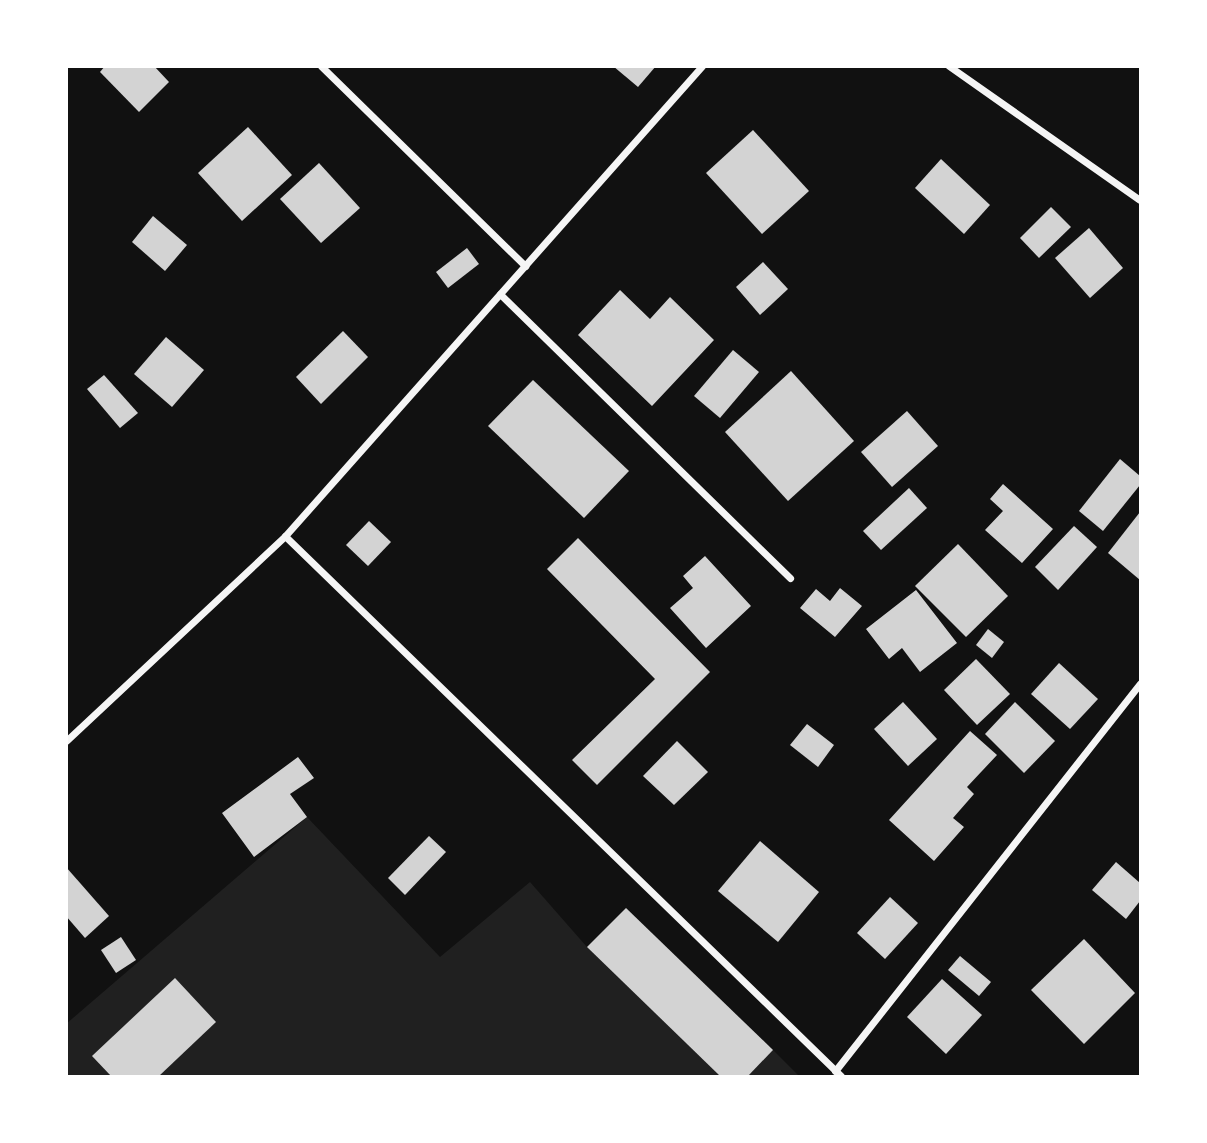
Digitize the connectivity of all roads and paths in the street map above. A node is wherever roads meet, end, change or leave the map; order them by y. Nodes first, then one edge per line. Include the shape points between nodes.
1 (321, 66) edge
2 (702, 66) edge
3 (949, 66) edge
4 (1140, 200) edge
5 (525, 266) junction
6 (500, 294) junction
7 (285, 536) junction
8 (790, 578) dead end
9 (1140, 684) edge
10 (66, 741) edge
11 (838, 1074) edge

1 - 5 street
2 - 5 street
3 - 4 street
5 - 6 street
6 - 7 street
6 - 8 street
7 - 10 street
7 - 11 street
9 - 11 street

